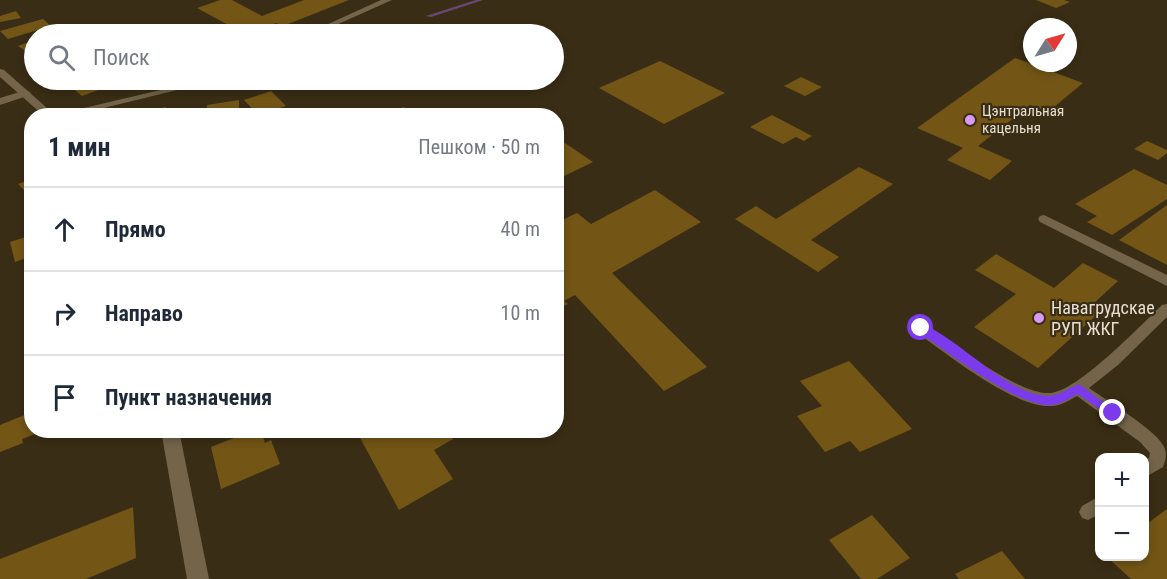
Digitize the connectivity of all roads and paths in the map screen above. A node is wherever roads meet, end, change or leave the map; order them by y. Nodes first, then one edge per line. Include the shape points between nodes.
1 (388, 0) edge
2 (333, 24) edge
3 (0, 72) edge
4 (169, 90) edge
5 (26, 93) junction
6 (0, 102) edge
7 (44, 108) edge
8 (89, 108) edge
9 (1044, 219) dead end
10 (1167, 282) edge
11 (1167, 309) edge
12 (921, 328) dead end
13 (1079, 389) junction
14 (172, 438) edge
15 (1149, 468) edge
16 (198, 579) edge

1 - 2 lane
3 - 5 street
4 - 8 lane
5 - 6 street
5 - 7 street
9 - 10 lane
11 - 13 lane
12 - 13 lane via 1031,397 1052,401
13 - 15 lane via 1146,437 1158,451 1157,462
14 - 16 street

